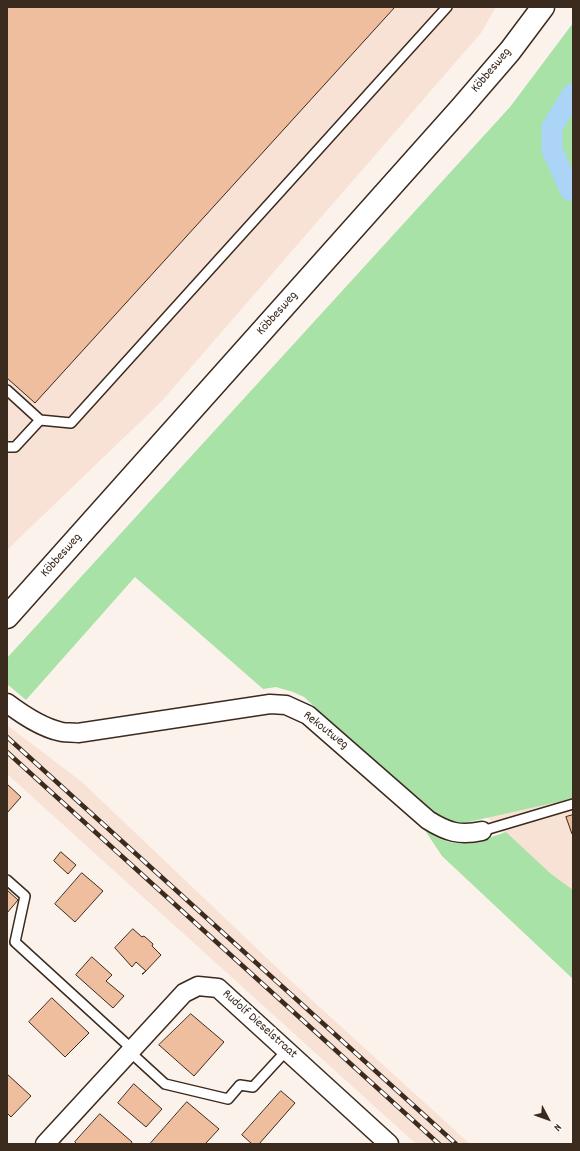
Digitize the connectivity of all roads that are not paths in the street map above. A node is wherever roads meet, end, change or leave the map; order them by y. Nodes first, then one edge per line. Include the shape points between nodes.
1 (447, 7) edge
2 (543, 7) edge
3 (7, 390) edge
4 (40, 420) junction
5 (7, 447) edge
6 (7, 617) edge
7 (7, 703) edge
8 (573, 804) edge
9 (482, 832) joint
10 (7, 880) edge
11 (131, 1050) junction
12 (286, 1050) junction
13 (45, 1144) edge
14 (389, 1144) edge

1 - 4 lane via 71,423
2 - 6 main road, Köbbesweg via 461,108
3 - 4 lane
4 - 5 lane via 15,447
7 - 9 street, Rekoutweg via 45,727 78,733 270,704 286,706 308,715 440,828 462,834
8 - 9 lane, Rekoutweg
10 - 11 lane via 26,896 15,942
11 - 12 lane via 165,1084 228,1099 240,1085 253,1087
11 - 12 street, Rudolf Dieselstraat via 184,993 198,986 218,988
11 - 13 street, Rudolf Dieselstraat
12 - 14 street, Rudolf Dieselstraat

